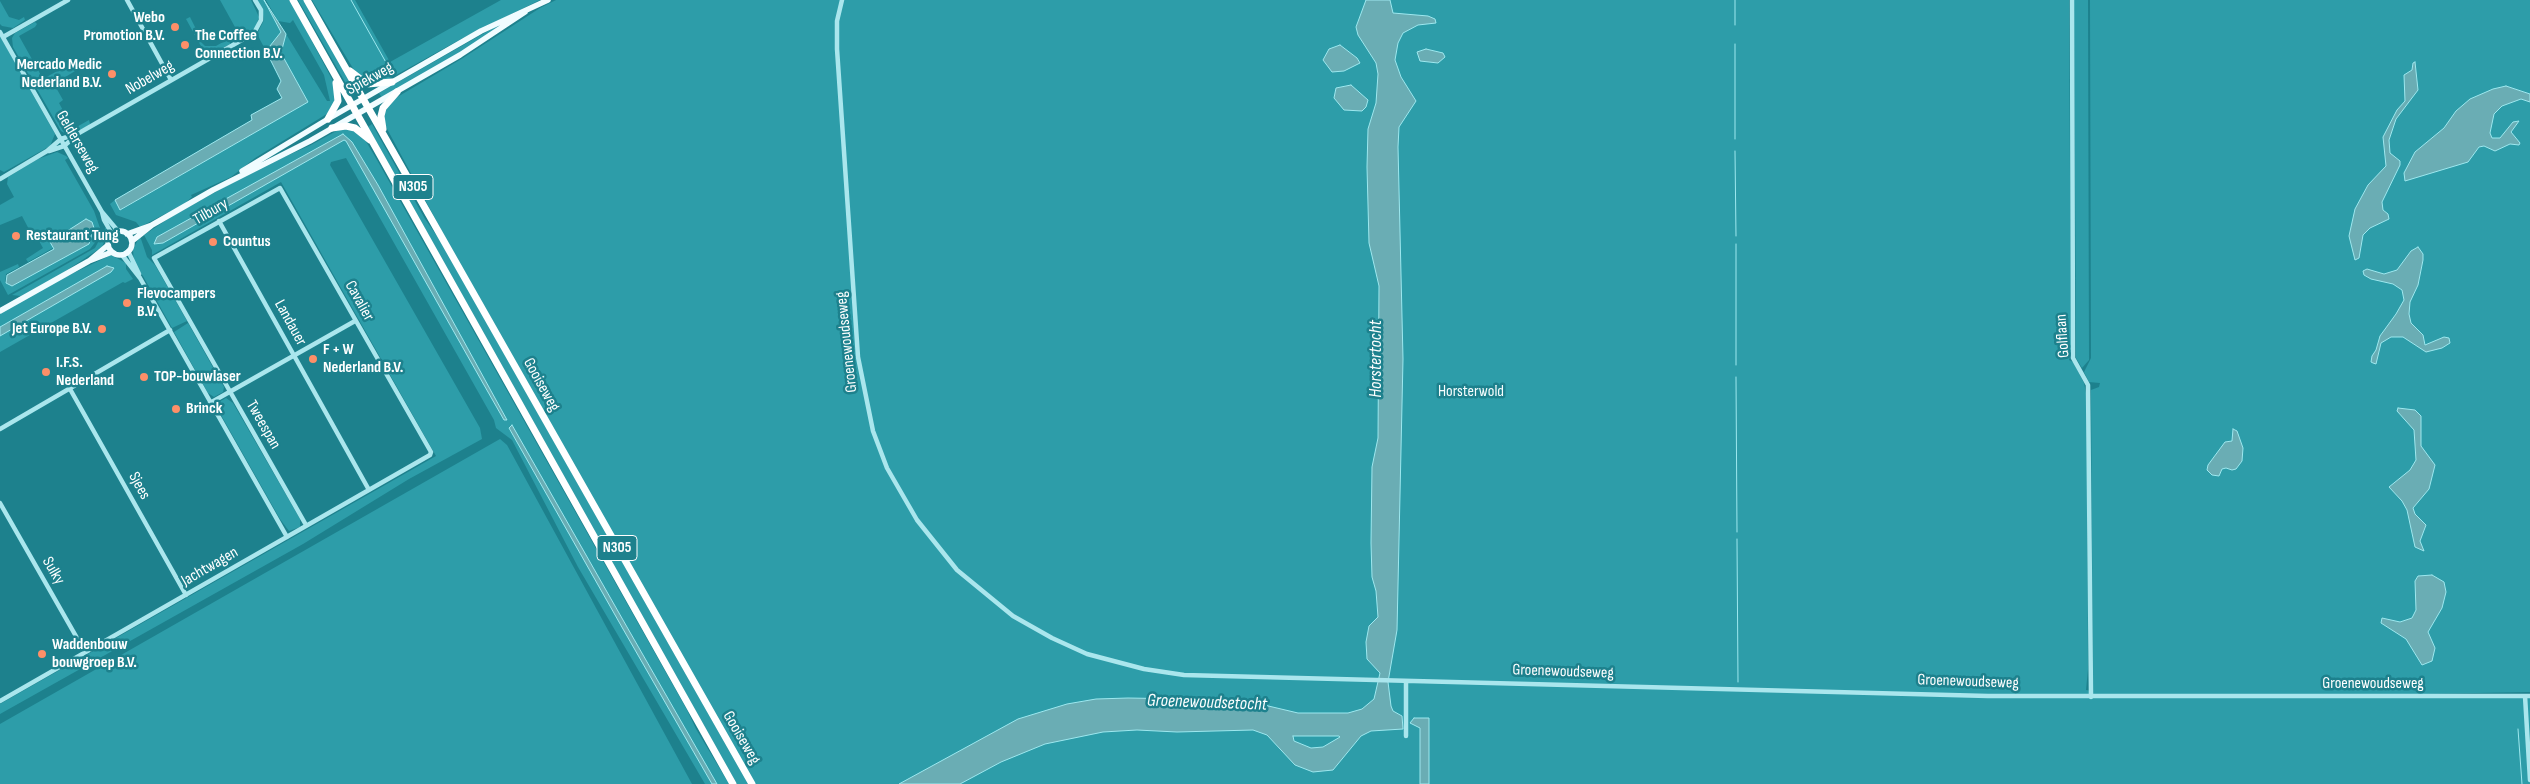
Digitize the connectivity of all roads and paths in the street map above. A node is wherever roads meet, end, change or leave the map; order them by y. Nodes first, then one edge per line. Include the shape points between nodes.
1 (68, 0) edge
2 (127, 0) edge
3 (255, 0) edge
4 (293, 0) edge
5 (307, 0) edge
6 (548, 0) edge
7 (842, 0) edge
8 (2072, 0) edge
9 (525, 12) junction
10 (0, 32) edge
11 (3, 37) junction
12 (344, 66) junction
13 (334, 72) junction
14 (171, 80) junction
15 (392, 82) junction
16 (397, 92) junction
17 (364, 99) junction
18 (352, 104) junction
19 (368, 108) junction
20 (357, 114) junction
21 (328, 119) junction
22 (332, 128) junction
23 (79, 133) junction
24 (385, 137) junction
25 (61, 140) junction
26 (374, 144) junction
27 (64, 146) junction
28 (48, 151) junction
29 (0, 178) edge
30 (233, 178) junction
31 (280, 188) joint
32 (219, 222) junction
33 (152, 225) junction
34 (115, 233) junction
35 (127, 234) junction
36 (132, 241) junction
37 (108, 246) junction
38 (128, 251) junction
39 (112, 252) junction
40 (122, 255) junction
41 (154, 258) joint
42 (89, 261) junction
43 (140, 278) junction
44 (0, 311) edge
45 (355, 321) junction
46 (170, 330) junction
47 (293, 355) junction
48 (70, 389) junction
49 (230, 392) junction
50 (210, 403) junction
51 (0, 429) edge
52 (431, 452) joint
53 (369, 490) junction
54 (0, 503) edge
55 (306, 525) junction
56 (287, 537) junction
57 (186, 595) junction
58 (85, 652) junction
59 (1406, 680) junction
60 (2528, 696) edge
61 (2090, 697) junction
62 (0, 701) edge
63 (1406, 736) dead end
64 (2530, 780) edge
65 (733, 784) edge
66 (752, 784) edge

1 - 11 street
2 - 14 street
3 - 14 street, Nobelweg via 261,10 261,20 254,33
4 - 13 highway, Gooiseweg / N305
5 - 12 highway, Gooiseweg / N305
6 - 9 main road, Spiekweg
7 - 59 street, Groenewoudseweg via 837,22 837,49 860,377 873,431 887,468 930,538 958,570 1013,616 1087,654 1116,663 1184,675
8 - 61 street, Golflaan via 2073,358 2088,385
9 - 15 main road, Spiekweg via 481,31
9 - 16 main road, Spiekweg via 460,56
10 - 11 street, Gelderseweg
11 - 25 street, Gelderseweg
12 - 15 highway via 367,84
12 - 17 highway, Gooiseweg / N305
13 - 18 highway, Gooiseweg / N305
13 - 21 highway via 339,96 337,106
14 - 23 street, Nobelweg
15 - 17 main road, Spiekweg
16 - 19 main road, Spiekweg
16 - 24 highway via 382,112
17 - 18 main road, Spiekweg
17 - 19 highway, Gooiseweg / N305
18 - 20 highway, Gooiseweg / N305
18 - 21 main road, Spiekweg
19 - 20 main road, Spiekweg
19 - 24 highway, Gooiseweg / N305
20 - 22 main road, Spiekweg
20 - 26 highway, Gooiseweg / N305
21 - 30 main road, Spiekweg via 255,161
22 - 26 highway via 355,128
22 - 30 main road, Spiekweg
23 - 25 street, Nobelweg
23 - 27 street, Nobelweg
24 - 66 highway, Gooiseweg / N305
25 - 27 street, Gelderseweg
25 - 28 street, Nobelweg
26 - 65 highway, Gooiseweg / N305
27 - 28 street
27 - 34 street, Gelderseweg via 104,220
28 - 29 street
30 - 33 main road, Spiekweg
31 - 32 street, Tilbury
31 - 45 street, Cavalier
32 - 41 street, Tilbury
32 - 47 street, Landauer
33 - 35 main road, Spiekweg
33 - 36 main road, Spiekweg
34 - 35 main road
34 - 37 main road
35 - 36 main road
36 - 38 main road
37 - 39 main road
37 - 42 main road
38 - 40 main road
38 - 43 street
39 - 40 main road
39 - 42 main road
40 - 43 street
41 - 49 street, Tweespan
42 - 44 main road
43 - 46 street
45 - 47 street
45 - 52 street, Cavalier
46 - 48 street
46 - 50 street
47 - 49 street
47 - 53 street, Landauer
48 - 51 street
48 - 57 street, Sjees
49 - 50 street
49 - 55 street, Tweespan
50 - 56 street
52 - 53 street, Jachtwagen
53 - 55 street, Jachtwagen
54 - 58 street, Sulky
55 - 56 street, Jachtwagen
56 - 57 street, Jachtwagen
57 - 58 street, Jachtwagen
58 - 62 street, Jachtwagen
59 - 61 street, Groenewoudseweg
59 - 63 street
60 - 61 street, Groenewoudseweg
60 - 64 street

